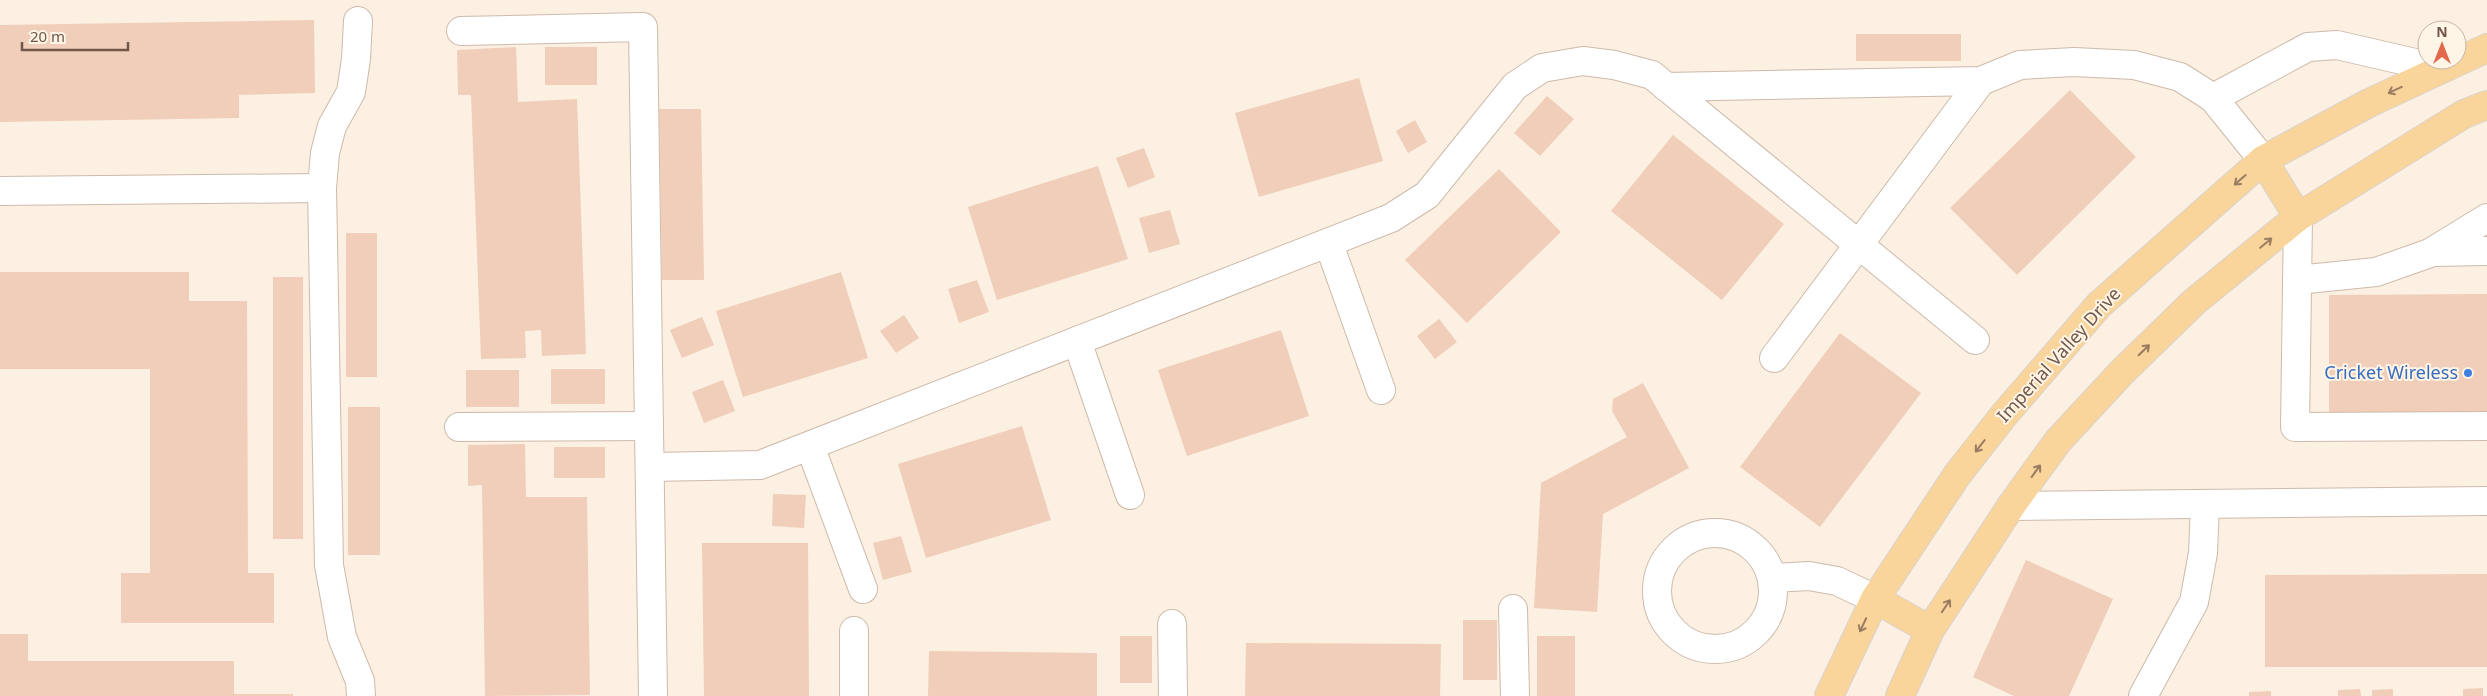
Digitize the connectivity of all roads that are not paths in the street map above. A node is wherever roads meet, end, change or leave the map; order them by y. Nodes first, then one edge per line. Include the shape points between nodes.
1 (358, 21) dead end
2 (461, 31) dead end
3 (2487, 48) edge
4 (2467, 57) edge
5 (2417, 63) edge
6 (2439, 70) edge
7 (1981, 81) junction
8 (1666, 86) junction
9 (2213, 98) junction
10 (2487, 105) edge
11 (2263, 160) junction
12 (322, 188) junction
13 (0, 191) edge
14 (2298, 217) junction
15 (2487, 218) edge
16 (1329, 244) junction
17 (1859, 245) junction
18 (2430, 252) junction
19 (2487, 252) edge
20 (2296, 280) junction
21 (1975, 340) dead end
22 (1077, 341) junction
23 (1774, 358) dead end
24 (1382, 390) dead end
25 (649, 426) junction
26 (2487, 426) edge
27 (459, 427) dead end
28 (810, 446) junction
29 (650, 467) junction
30 (1130, 495) dead end
31 (2487, 501) edge
32 (2205, 504) junction
33 (2011, 506) junction
34 (1772, 578) junction
35 (863, 589) dead end
36 (1875, 599) junction
37 (1513, 609) dead end
38 (1172, 624) dead end
39 (1930, 630) junction
40 (854, 631) dead end
41 (361, 696) edge
42 (653, 696) edge
43 (854, 696) edge
44 (1172, 696) edge
45 (1515, 696) edge
46 (1830, 696) edge
47 (1900, 696) edge
48 (2143, 696) edge

1 - 12 lane via 351,92 332,126 325,153
2 - 25 lane via 643,27
3 - 4 main road, Imperial Valley Drive
5 - 9 lane via 2337,45 2308,47
6 -> 11 main road, Imperial Valley Drive
7 - 8 lane
7 - 9 lane via 2020,65 2074,62 2134,65 2180,77
7 - 17 lane
8 - 16 lane via 1652,75 1614,65 1583,61 1542,68 1515,86 1427,195 1391,218
8 - 17 lane
9 - 11 lane
10 - 14 main road via 2464,114
11 - 14 main road
11 -> 36 main road, Imperial Valley Drive via 2099,305 2004,415 1957,476
12 - 13 lane
12 - 41 lane via 329,565 342,637 360,681
14 - 20 lane
33 -> 14 main road via 2058,441 2122,372 2194,302
15 - 18 lane
16 - 22 lane
16 - 24 lane
17 - 21 lane
17 - 23 lane
18 - 19 lane
18 - 20 lane via 2376,272
20 - 26 lane via 2295,427
22 - 28 lane
22 - 30 lane
25 - 27 lane
25 - 29 lane
28 - 29 lane via 760,466
28 - 35 lane
29 - 42 lane
31 - 32 lane
32 - 33 lane
32 - 48 lane via 2203,553 2194,602
39 -> 33 main road
34 - 34 lane via 1764,560 1751,545 1734,536 1715,533 1696,536 1679,545 1666,559 1658,576 1656,596 1661,614 1671,630 1686,642 1704,648 1723,649 1742,643 1758,632 1768,616 1773,597
34 - 36 lane via 1809,576 1837,581
36 - 39 main road
36 -> 46 main road, Imperial Valley Drive
37 - 45 lane
38 - 44 lane
39 - 47 main road
40 - 43 lane

